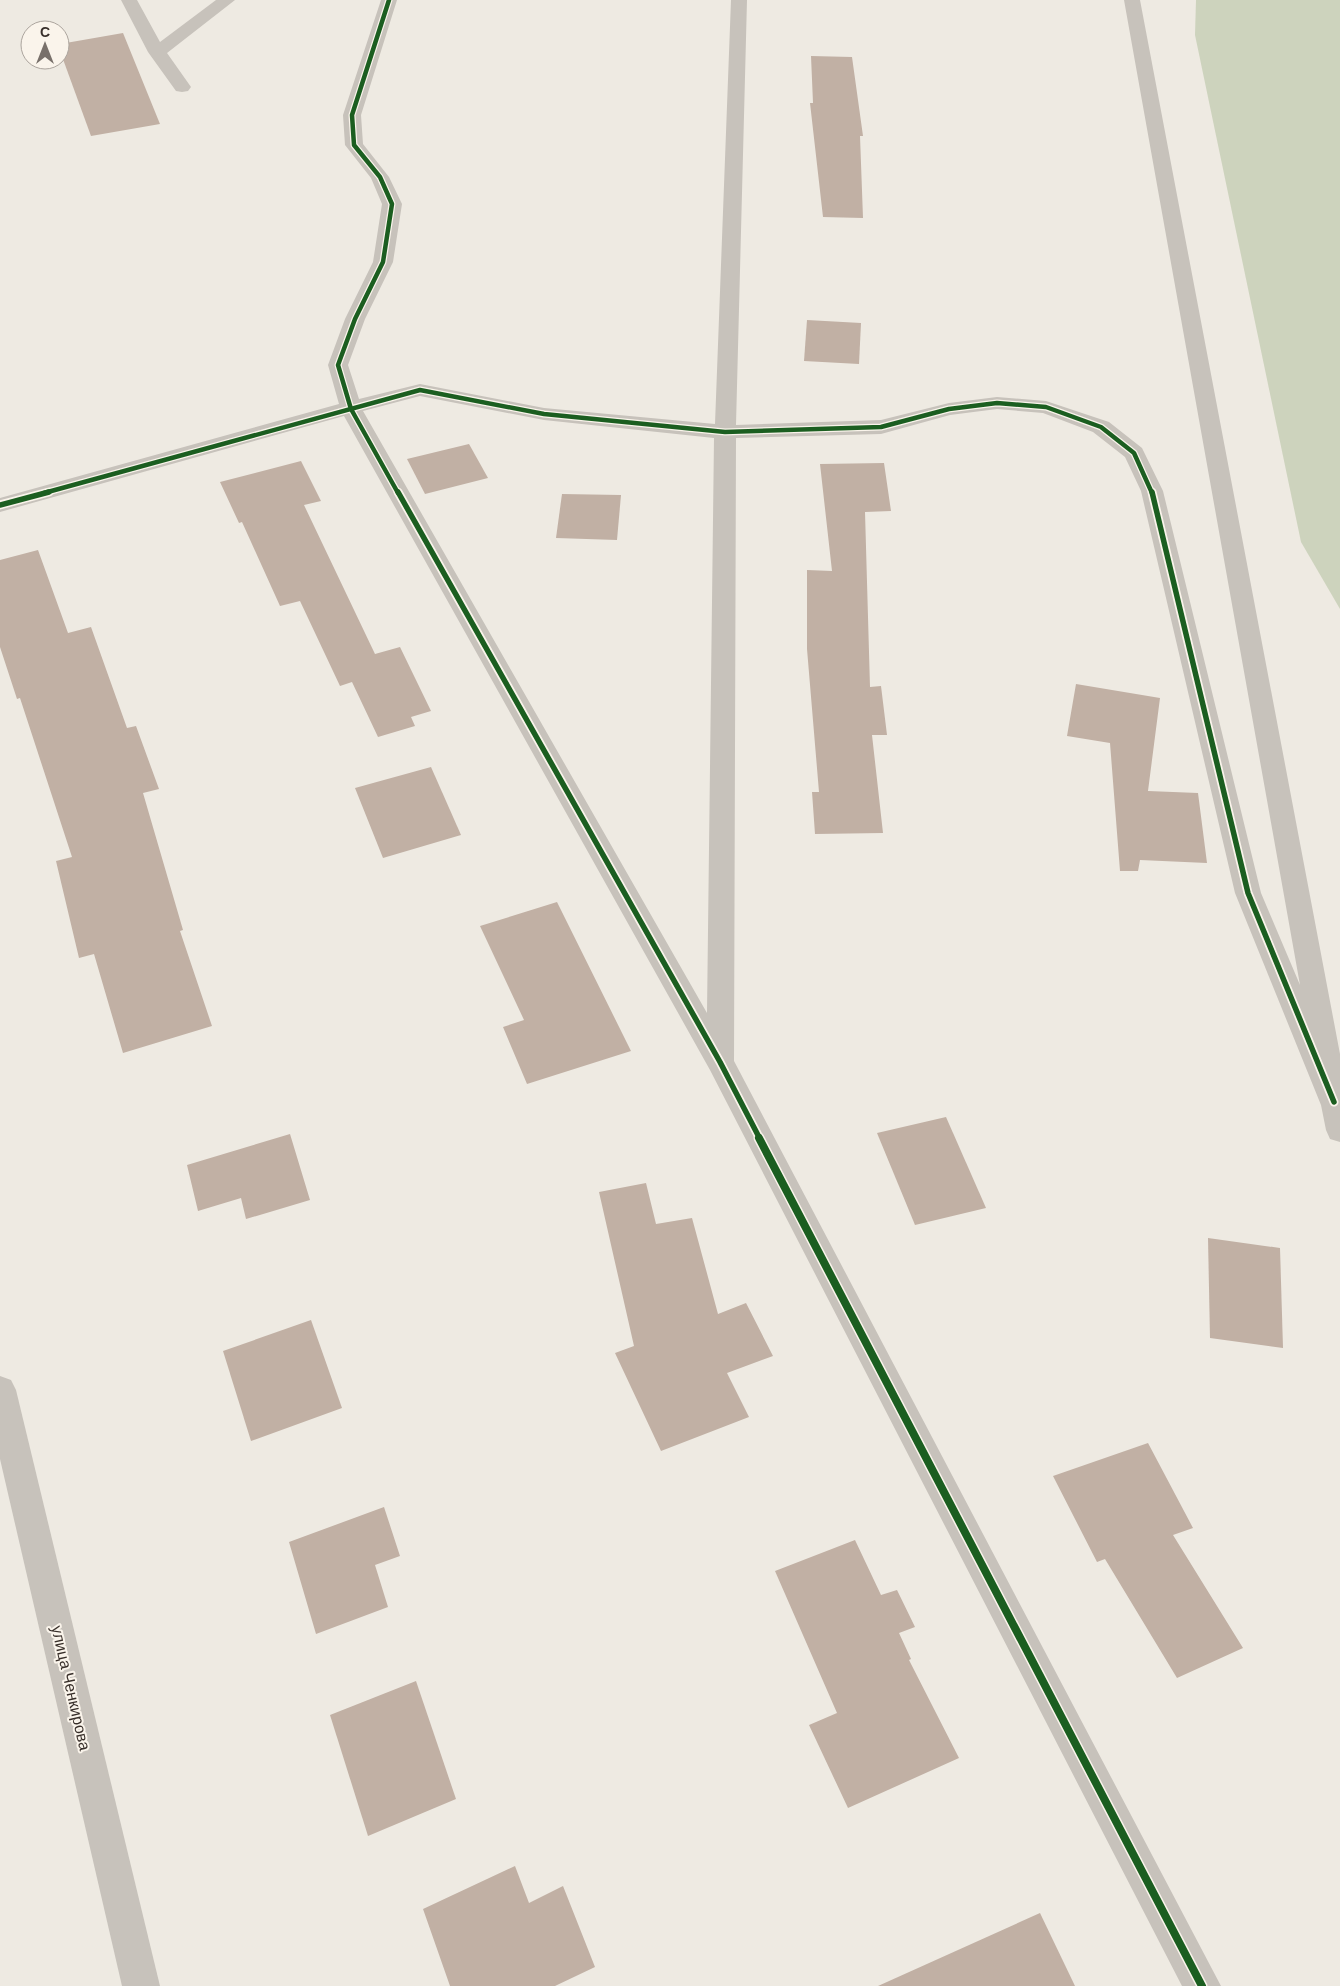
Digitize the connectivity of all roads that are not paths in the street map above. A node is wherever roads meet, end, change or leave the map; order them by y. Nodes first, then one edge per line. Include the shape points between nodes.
1 (129, 0) edge
2 (227, 0) edge
3 (389, 0) edge
4 (739, 0) edge
5 (1132, 0) edge
6 (157, 52) junction
7 (182, 87) dead end
8 (351, 409) junction
9 (725, 432) junction
10 (0, 505) edge
11 (720, 1062) junction
12 (1334, 1102) junction
13 (1340, 1130) edge
14 (0, 1390) edge
15 (141, 1986) edge
16 (1202, 1986) edge

1 - 6 street
2 - 6 street
3 - 8 street via 352,115 354,145 380,177 392,204 383,262 355,319 338,365
4 - 9 street
5 - 12 street
6 - 7 street
8 - 9 street via 420,390 544,414
8 - 10 street
8 - 11 street
9 - 11 street
9 - 12 street via 881,427 949,410 998,403 1046,407 1101,427 1134,453 1152,491 1248,893
11 - 16 street
12 - 13 street
14 - 15 street, улица Ченкирова

